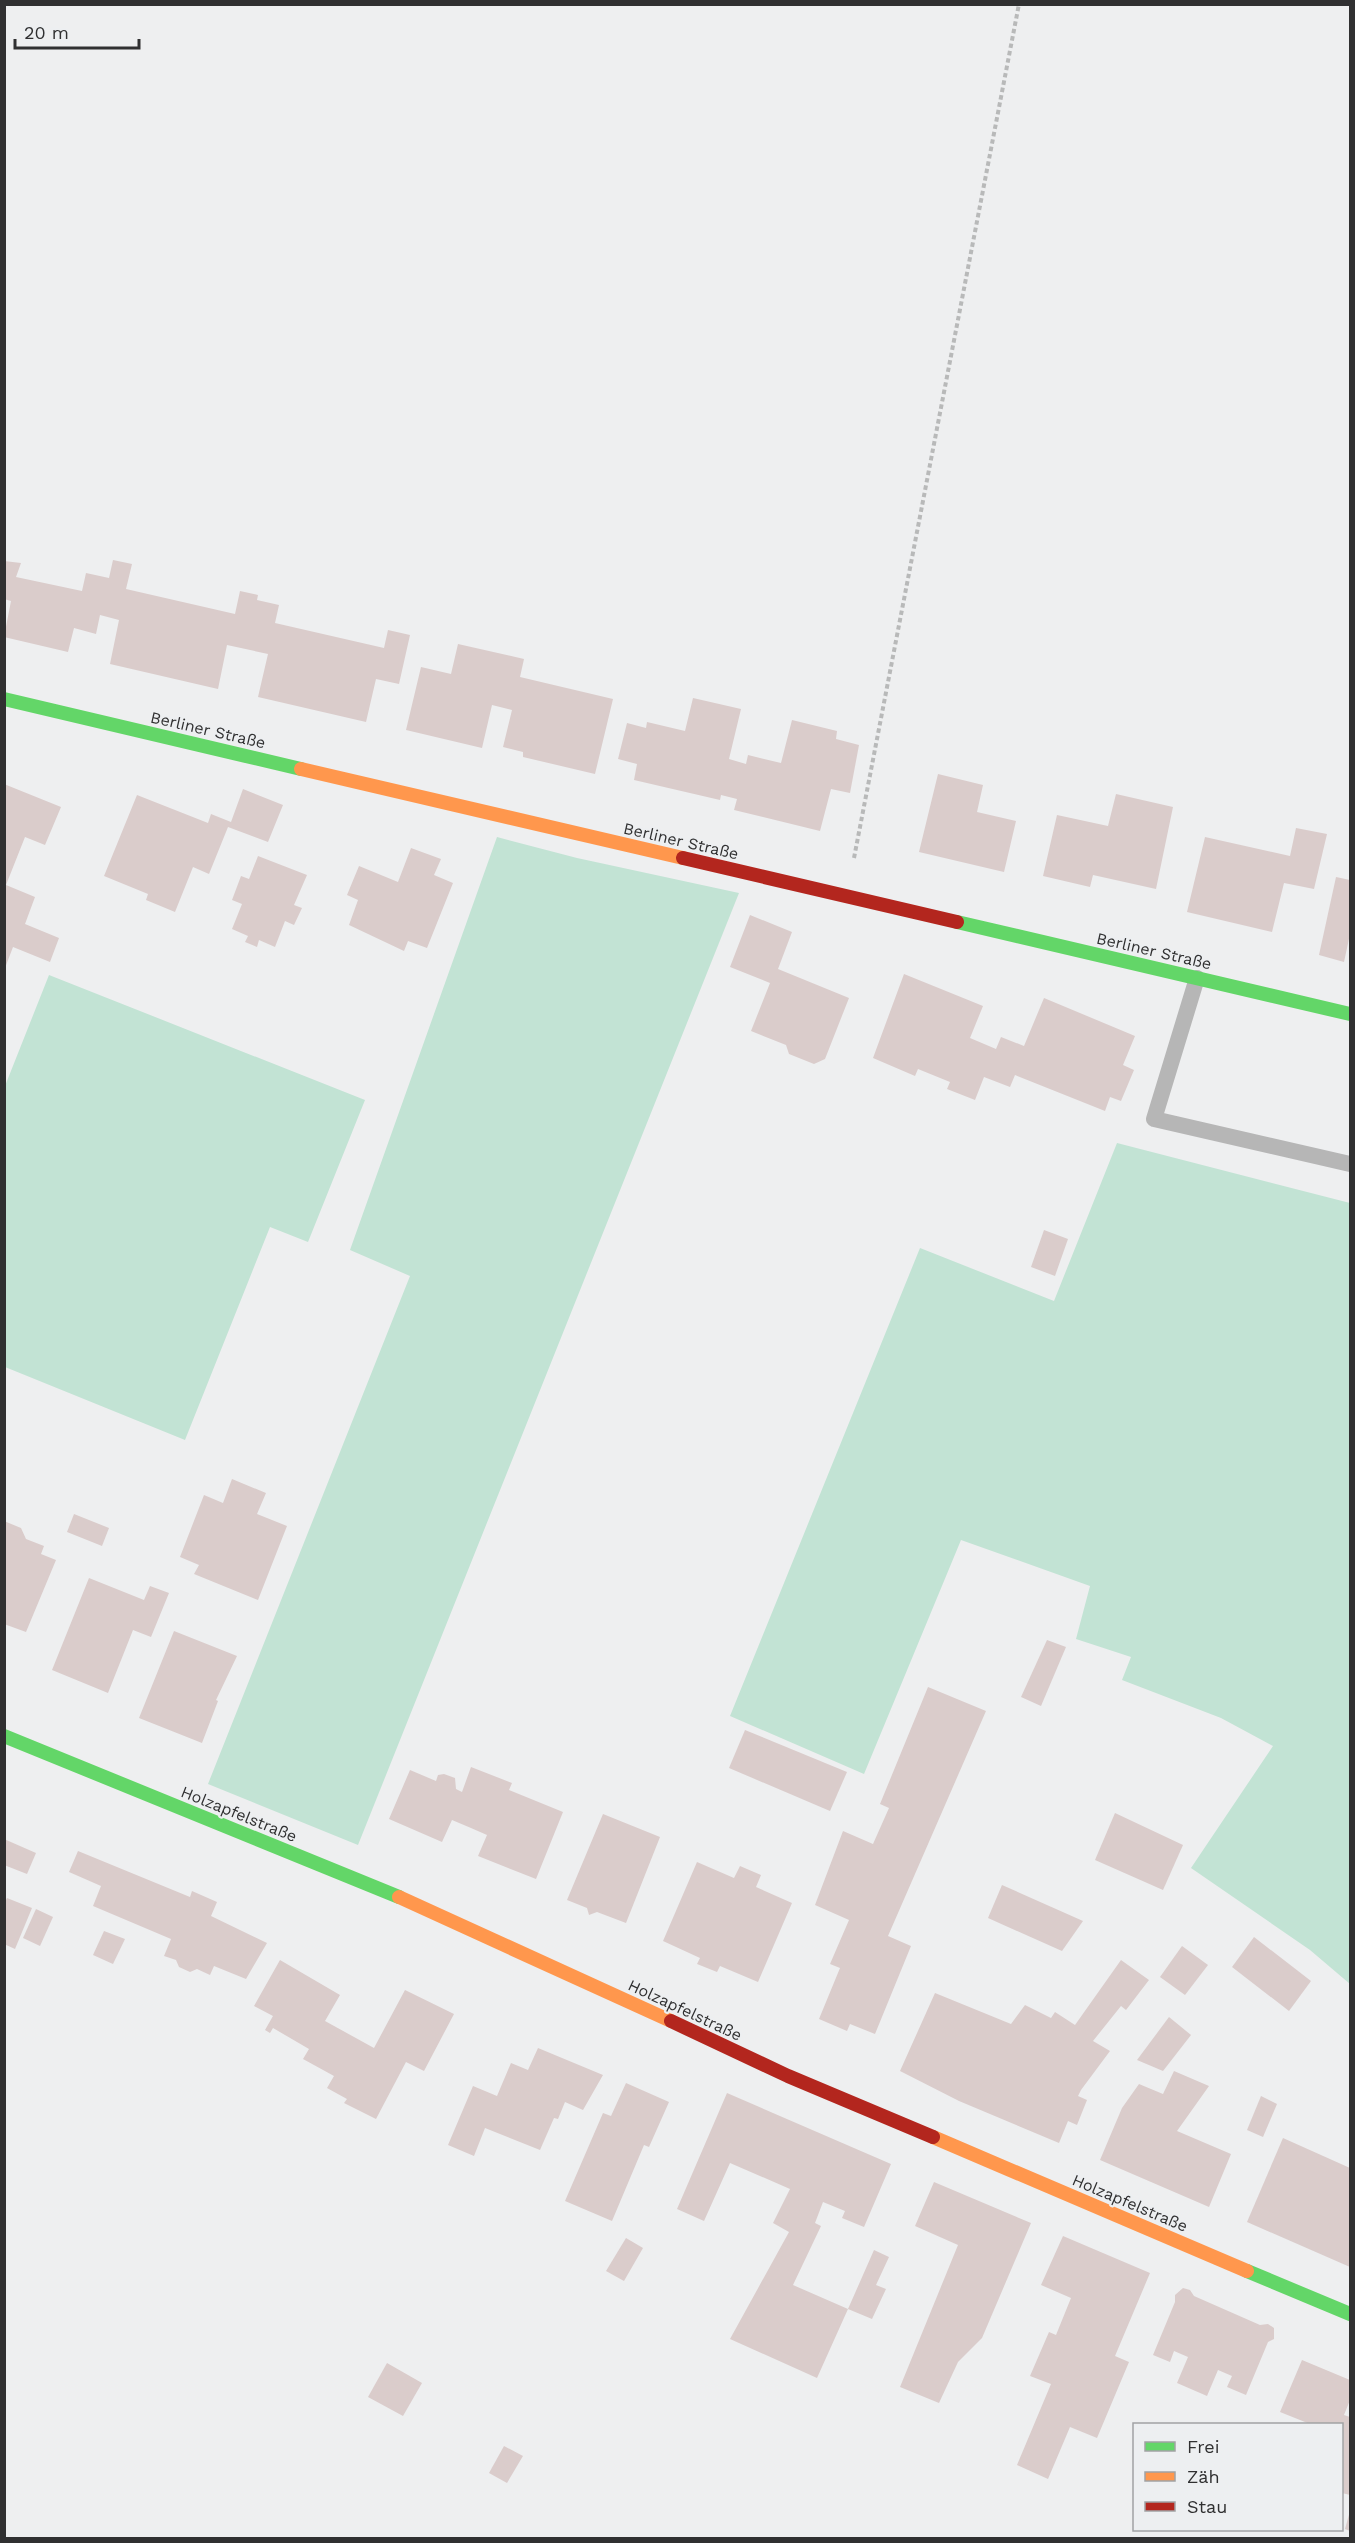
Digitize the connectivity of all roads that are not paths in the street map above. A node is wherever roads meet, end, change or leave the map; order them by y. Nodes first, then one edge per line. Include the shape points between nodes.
1 (4, 699) edge
2 (1197, 978) junction
3 (1350, 1014) edge
4 (1350, 1164) edge
5 (4, 1736) edge
6 (1350, 2314) edge

1 - 2 street, Berliner Straße
2 - 3 street, Berliner Straße
2 - 4 lane via 1154,1119
5 - 6 street, Holzapfelstraße via 439,1913 789,2076

